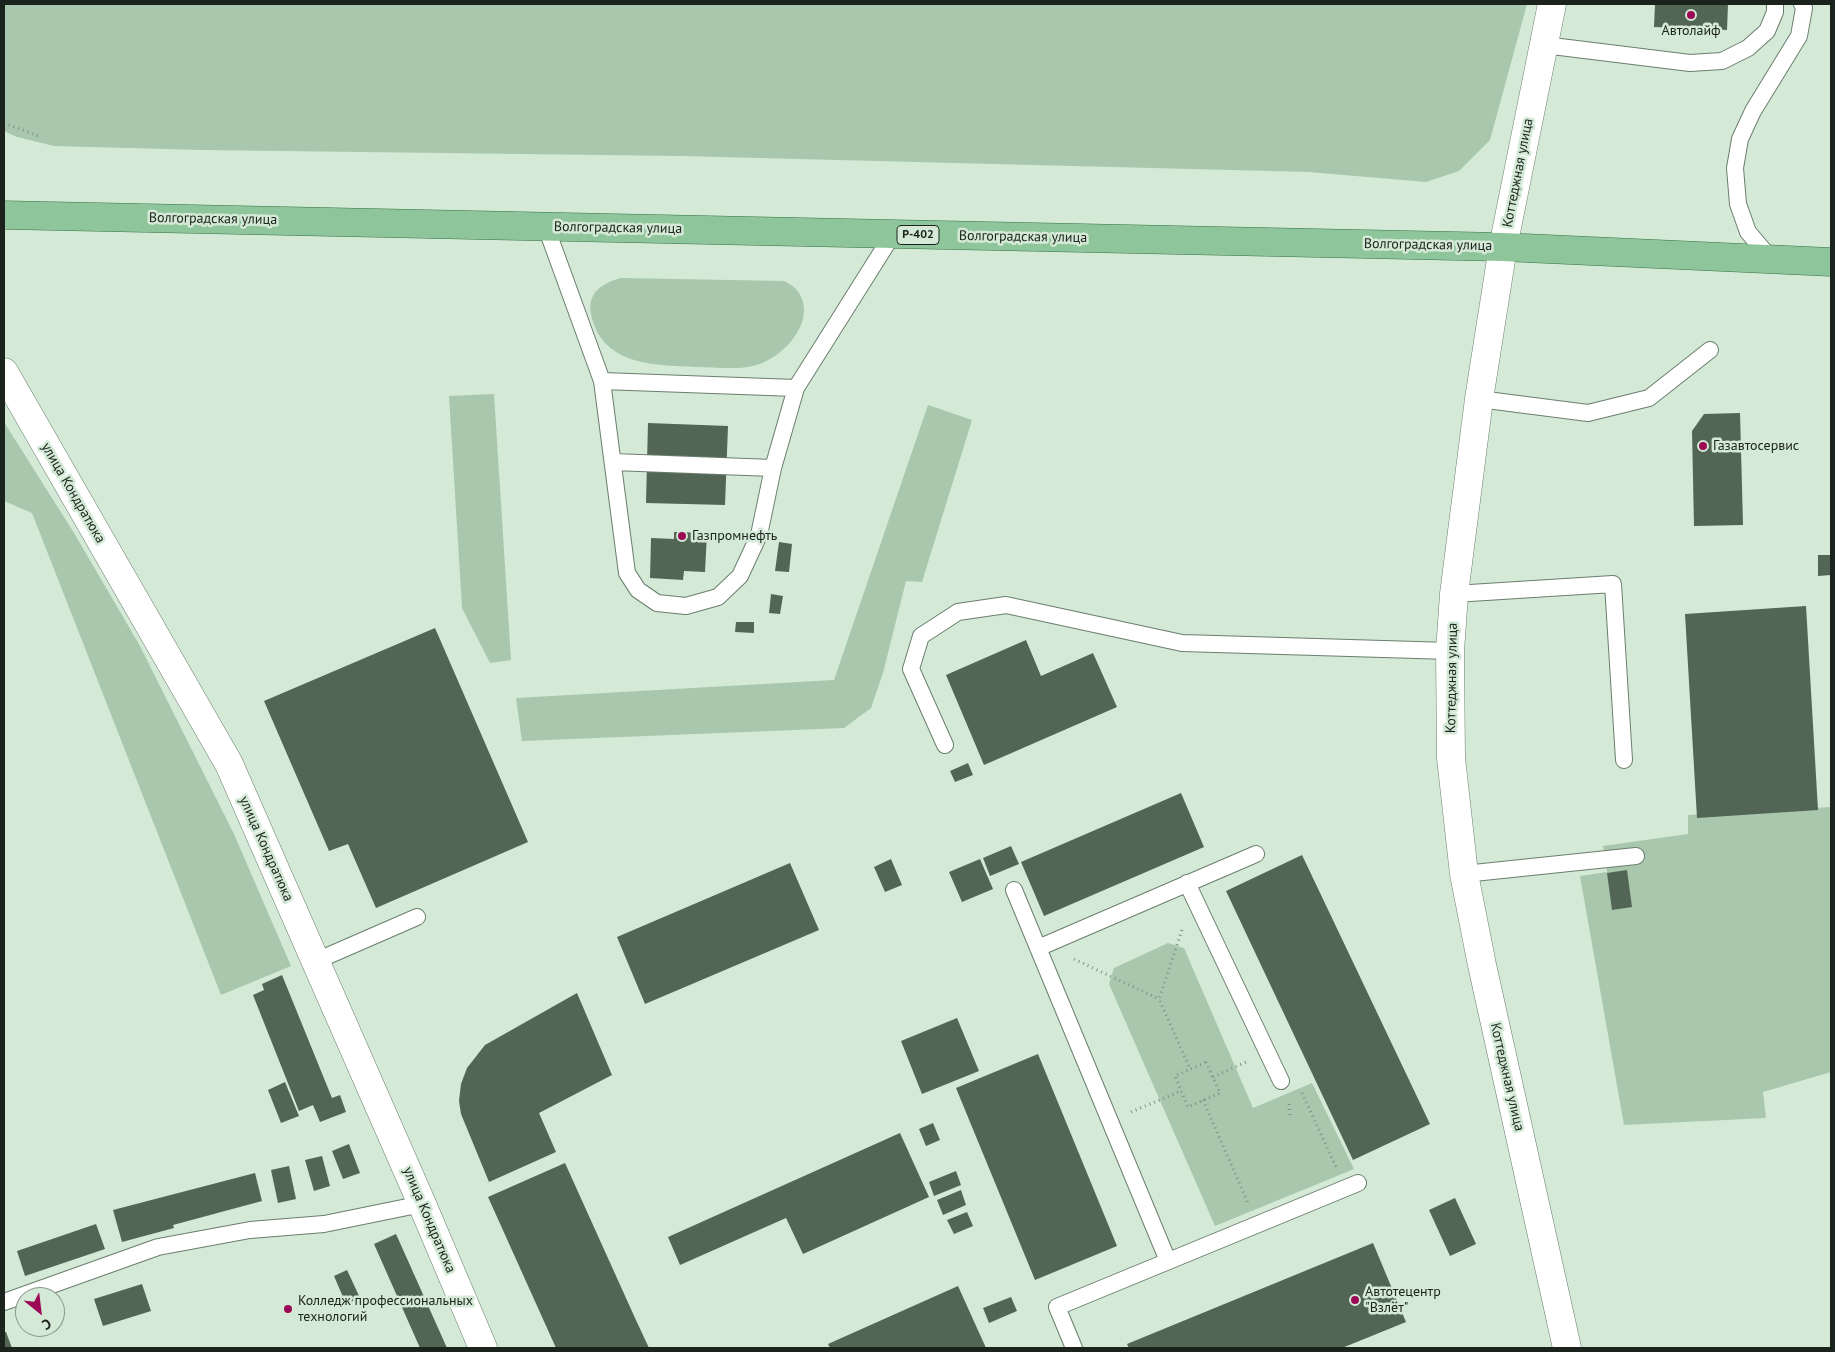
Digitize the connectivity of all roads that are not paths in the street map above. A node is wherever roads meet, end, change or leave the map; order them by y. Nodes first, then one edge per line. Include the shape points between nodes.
1 (1552, 4) edge
2 (1775, 4) edge
3 (1803, 5) edge
4 (1544, 45) junction
5 (4, 215) edge
6 (546, 227) junction
7 (894, 234) junction
8 (1503, 247) junction
9 (1771, 259) junction
10 (1831, 262) edge
11 (1710, 350) dead end
12 (4, 372) edge
13 (602, 382) junction
14 (796, 388) junction
15 (1479, 399) junction
16 (613, 462) junction
17 (773, 468) junction
18 (1454, 594) junction
19 (1450, 651) junction
20 (946, 746) dead end
21 (1624, 760) dead end
22 (1256, 854) dead end
23 (1636, 856) dead end
24 (1464, 874) junction
25 (1190, 889) junction
26 (1014, 890) dead end
27 (417, 917) dead end
28 (1041, 946) junction
29 (316, 961) junction
30 (1281, 1081) road end
31 (1352, 1185) road end
32 (422, 1204) junction
33 (1168, 1262) junction
34 (4, 1302) edge
35 (483, 1348) edge
36 (1074, 1348) edge
37 (1567, 1348) edge

1 - 4 street, Коттеджная улица
2 - 4 lane via 1767,31 1748,48 1722,61 1690,63
3 - 9 lane via 1799,36 1750,118 1740,139 1735,168 1738,204 1748,232
4 - 8 street, Коттеджная улица
5 - 6 main road, Волгоградская улица / Р-402
6 - 7 main road, Волгоградская улица / Р-402
6 - 13 lane
7 - 8 main road, Волгоградская улица / Р-402
7 - 14 lane
8 - 9 main road, Волгоградская улица / Р-402
8 - 15 street, Коттеджная улица
9 - 10 main road, Волгоградская улица / Р-402
11 - 15 lane via 1649,398 1588,413
12 - 29 street, улица Кондратюка via 229,764
13 - 14 lane
13 - 16 lane
14 - 17 lane
15 - 18 street, Коттеджная улица
16 - 17 lane
16 - 17 lane via 627,573 638,590 657,603 686,606 718,597 740,576 758,535
18 - 19 street, Коттеджная улица
18 - 21 lane via 1613,584
19 - 20 lane via 1182,643 1006,605 958,612 921,636 910,669
19 - 24 street, Коттеджная улица via 1451,758
22 - 25 lane
23 - 24 lane
24 - 37 street, Коттеджная улица
25 - 28 lane
25 - 30 lane
26 - 28 lane
27 - 29 lane
28 - 33 lane
29 - 32 street, улица Кондратюка
31 - 33 lane
32 - 34 lane via 324,1224 250,1230 158,1247
32 - 35 street, улица Кондратюка
33 - 36 lane via 1057,1307

